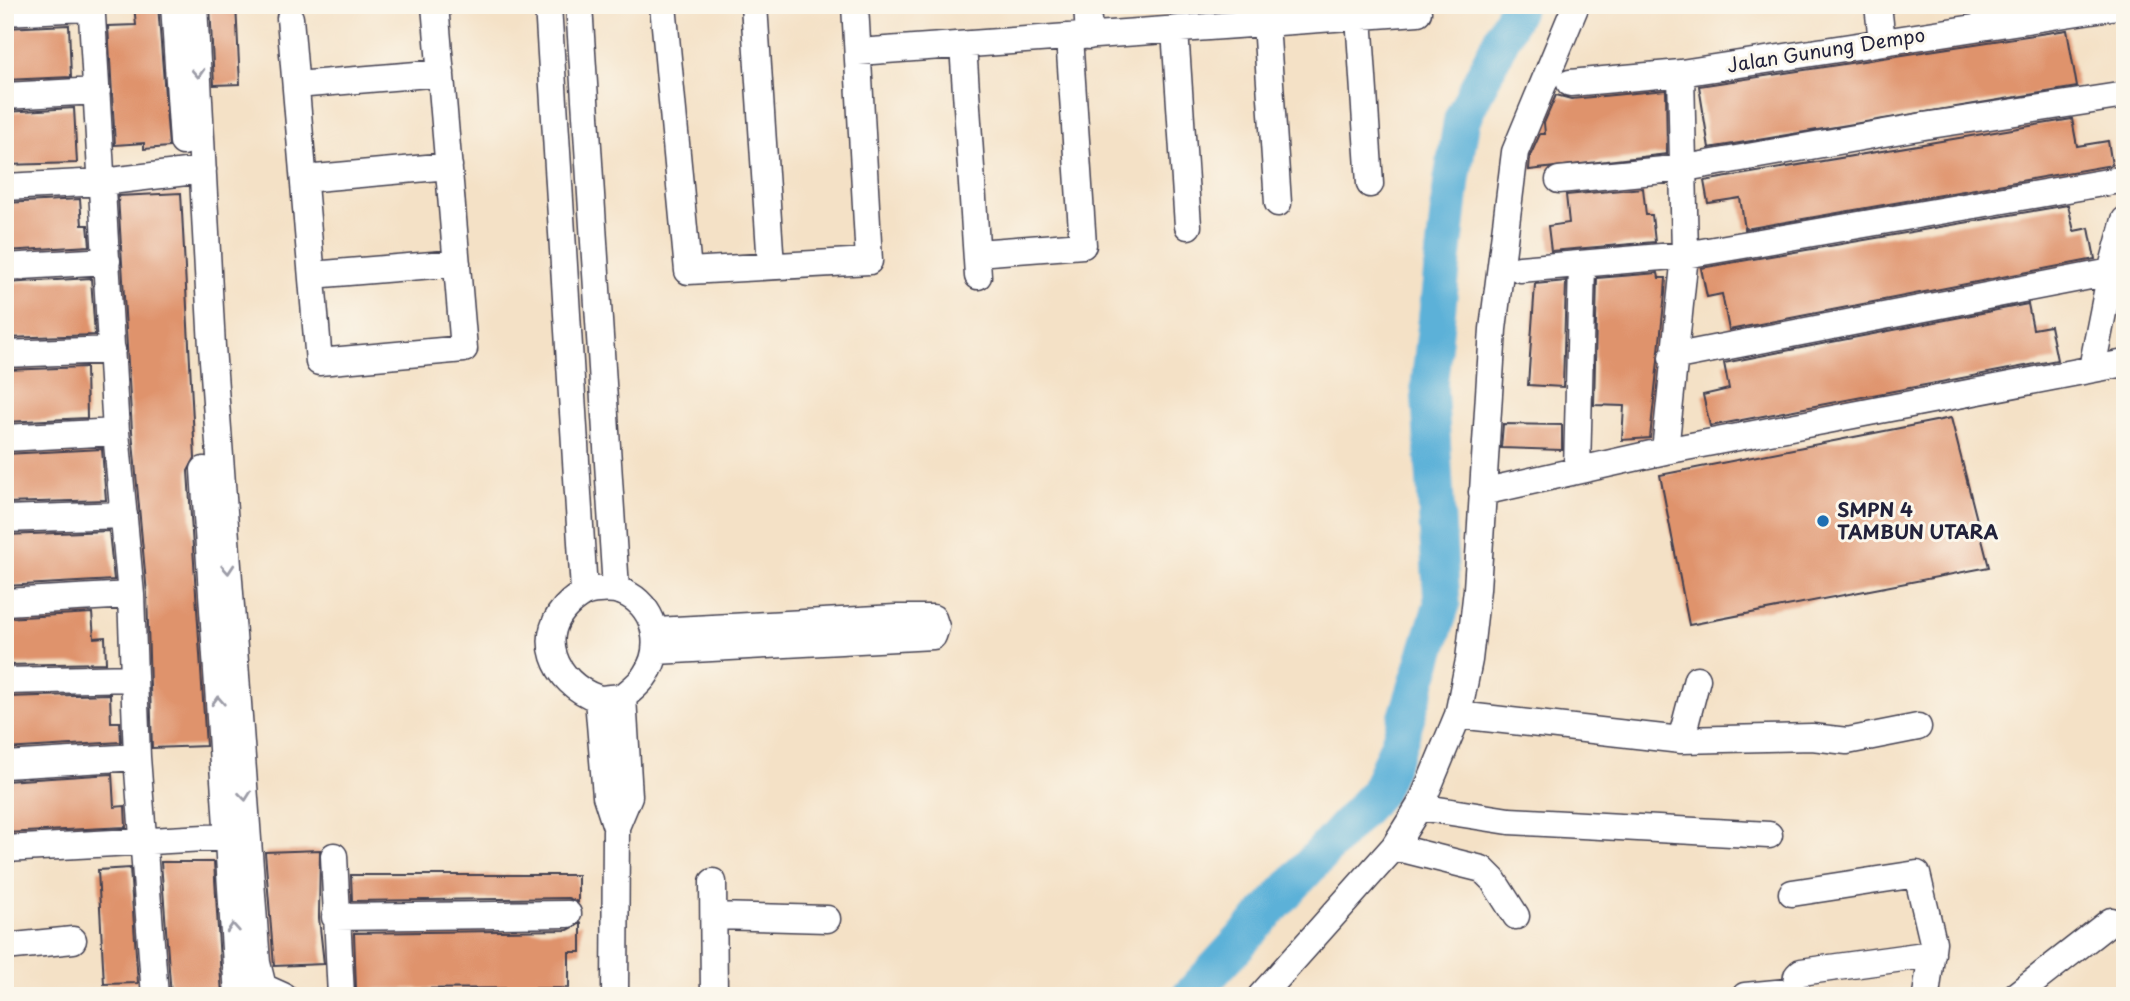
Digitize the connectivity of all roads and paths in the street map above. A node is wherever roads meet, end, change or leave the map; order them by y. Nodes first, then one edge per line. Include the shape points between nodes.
1 (174, 5) edge
2 (194, 5) edge
3 (435, 5) edge
4 (548, 5) edge
5 (579, 5) edge
6 (663, 5) edge
7 (754, 5) edge
8 (855, 5) edge
9 (1087, 5) edge
10 (1417, 5) edge
11 (1576, 5) edge
12 (1878, 5) edge
13 (2124, 5) edge
14 (5, 12) edge
15 (1359, 16) junction
16 (290, 18) dead end
17 (1189, 21) edge
18 (1266, 23) junction
19 (1079, 36) junction
20 (1881, 42) junction
21 (963, 45) junction
22 (858, 52) junction
23 (441, 73) junction
24 (1681, 73) junction
25 (1570, 83) dead end
26 (296, 85) junction
27 (97, 91) junction
28 (2125, 95) edge
29 (5, 96) edge
30 (449, 166) junction
31 (1685, 168) junction
32 (194, 171) junction
33 (304, 179) junction
34 (2125, 179) edge
35 (1559, 180) dead end
36 (102, 182) junction
37 (1370, 184) dead end
38 (5, 187) edge
39 (1278, 203) dead end
40 (2125, 220) edge
41 (1188, 226) dead end
42 (1685, 255) junction
43 (107, 261) junction
44 (457, 262) junction
45 (1582, 264) junction
46 (771, 266) junction
47 (5, 267) edge
48 (1520, 269) dead end
49 (2111, 272) junction
50 (312, 275) junction
51 (112, 350) junction
52 (5, 354) edge
53 (1672, 357) junction
54 (2125, 363) edge
55 (2092, 368) junction
56 (116, 432) junction
57 (5, 438) edge
58 (1665, 451) junction
59 (1577, 470) junction
60 (1482, 492) junction
61 (124, 515) junction
62 (5, 519) edge
63 (616, 589) junction
64 (584, 591) junction
65 (131, 595) junction
66 (5, 602) edge
67 (656, 641) junction
68 (134, 678) junction
69 (1697, 679) dead end
70 (5, 681) edge
71 (611, 698) junction
72 (1458, 715) junction
73 (1917, 727) dead end
74 (1681, 740) junction
75 (137, 757) junction
76 (5, 765) edge
77 (1419, 807) junction
78 (1769, 835) dead end
79 (238, 837) junction
80 (146, 842) junction
81 (1394, 847) junction
82 (5, 849) edge
83 (334, 856) dead end
84 (713, 882) dead end
85 (1793, 893) dead end
86 (568, 914) dead end
87 (715, 916) junction
88 (1516, 916) dead end
89 (335, 917) junction
90 (827, 919) dead end
91 (2112, 921) dead end
92 (73, 940) dead end
93 (5, 947) edge
94 (1932, 954) junction
95 (1796, 993) edge
96 (273, 994) edge
97 (155, 996) edge
98 (238, 996) edge
99 (341, 996) edge
100 (615, 996) edge
101 (714, 996) edge
102 (1261, 996) edge
103 (1745, 996) edge
104 (1926, 996) edge
105 (2015, 996) edge

1 - 32 street
2 -> 32 street
3 - 23 street
4 - 64 street
5 - 63 street
6 - 46 street via 688,271
7 - 46 street
8 - 22 street
9 - 19 street
10 - 15 street via 1418,12
11 - 60 street via 1515,152 1493,330
12 - 20 street
13 - 20 street, Jalan Gunung Dempo
14 - 27 street via 88,8
15 - 18 street
15 - 37 street
16 - 26 street
17 - 18 street
17 - 19 street
17 - 41 street
18 - 39 street
19 - 21 street
19 - 21 street via 1083,245 978,265
20 - 24 street, Jalan Gunung Dempo
21 - 22 street
22 - 46 street via 869,261
23 - 26 street
23 - 30 street
24 - 25 street, Jalan Gunung Dempo
24 - 31 street
26 - 33 street
27 - 29 street
27 - 36 street
28 - 31 street
30 - 33 street
30 - 44 street
31 - 35 street
31 - 42 street
32 - 36 street
32 - 79 street
33 - 50 street
34 - 42 street
36 - 38 street
36 - 43 street
40 - 49 street
42 - 45 street
42 - 53 street
43 - 47 street
43 - 51 street
44 - 50 street
44 - 50 street via 464,349 412,354 319,362
45 - 48 street
45 - 59 street
49 - 53 street
49 - 55 street
51 - 52 street
51 - 56 street
53 - 58 street
54 - 55 street
55 - 58 street
56 - 57 street
56 - 61 street
58 - 59 street
59 - 60 street
60 - 72 street via 1469,660
61 - 62 street
61 - 65 street
63 - 64 street
63 - 67 street via 645,608
64 - 71 street via 559,613 550,637 555,660 570,681
65 - 66 street
65 - 68 street
67 - 67 street via 933,636 936,627 933,618 896,618
67 - 71 street via 646,675
68 - 70 street
68 - 75 street
69 - 74 street
71 - 100 street via 606,796 615,827
72 - 74 street
72 - 77 street
73 - 74 street via 1847,741 1812,737
75 - 76 street
75 - 80 street
77 - 78 street via 1510,821
77 - 81 street
79 - 80 street
79 - 96 street via 257,971 263,987
98 -> 79 street
80 - 82 street
80 - 97 street
81 - 88 street via 1482,869
81 - 102 street
83 - 89 street
84 - 87 street
85 - 94 street via 1916,873 1928,911
86 - 89 street
87 - 90 street
87 - 101 street
89 - 99 street
91 - 105 street
92 - 93 street
94 - 95 street via 1801,972
94 - 104 street
95 - 103 street

